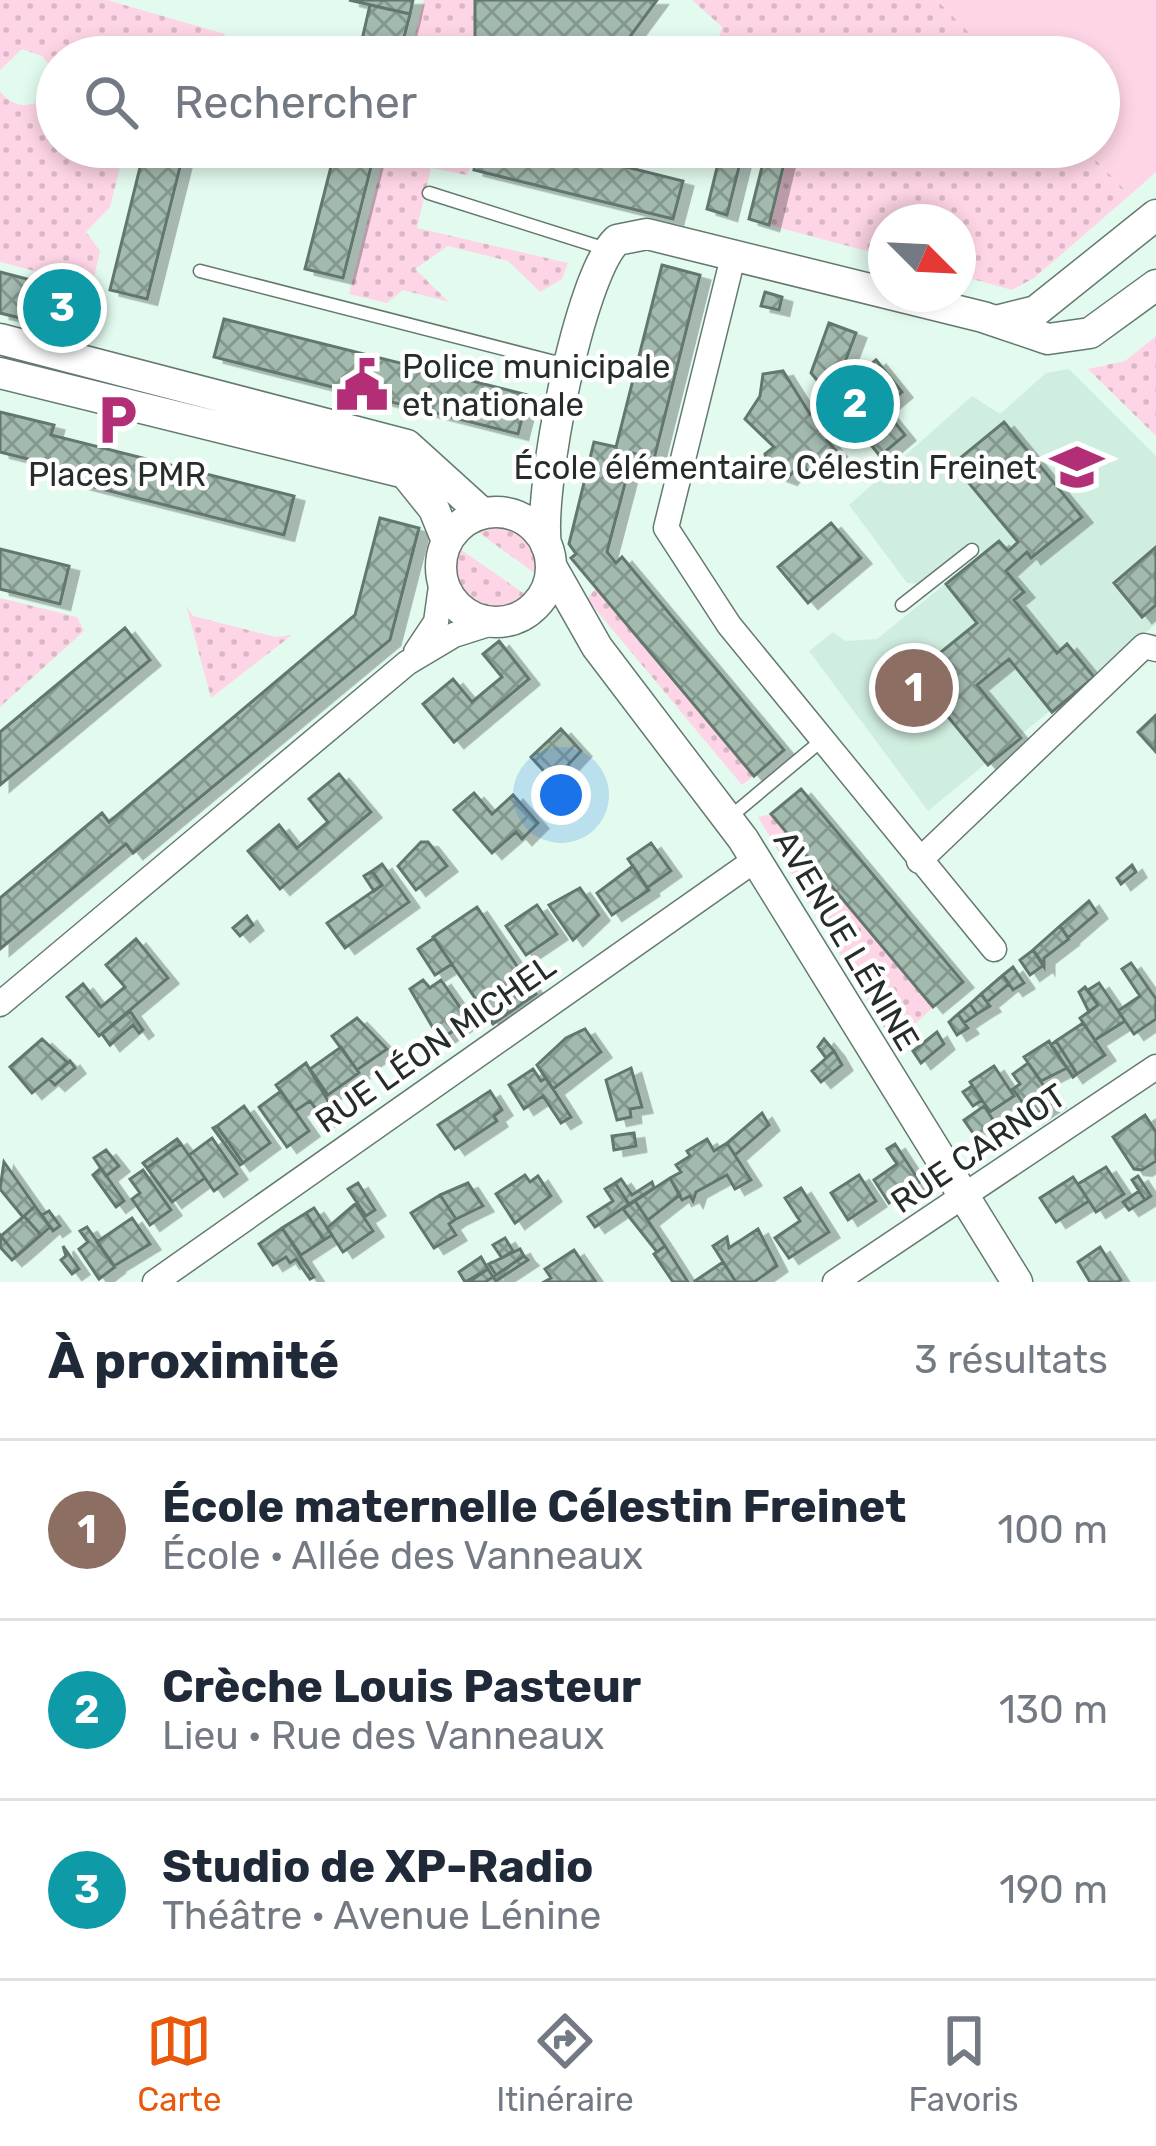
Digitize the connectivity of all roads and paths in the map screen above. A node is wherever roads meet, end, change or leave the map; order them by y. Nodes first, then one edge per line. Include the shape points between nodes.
1 (428, 194) dead end
2 (1156, 215) edge
3 (607, 249) junction
4 (733, 257) junction
5 (200, 271) dead end
6 (1156, 285) edge
7 (996, 321) junction
8 (0, 339) edge
9 (571, 366) junction
10 (0, 373) edge
11 (549, 457) junction
12 (490, 513) junction
13 (447, 542) junction
14 (972, 550) dead end
15 (548, 555) junction
16 (442, 579) junction
17 (902, 605) dead end
18 (506, 620) junction
19 (597, 647) junction
20 (1156, 649) edge
21 (407, 663) junction
22 (821, 741) junction
23 (729, 818) junction
24 (755, 860) junction
25 (919, 861) junction
26 (994, 950) dead end
27 (0, 1004) edge
28 (1156, 1067) edge
29 (964, 1198) junction
30 (155, 1282) edge
31 (835, 1282) edge
32 (1017, 1282) edge

1 - 3 lane
2 - 7 street via 1036,311
3 - 4 street via 647,233
3 - 9 street
4 - 7 street
4 - 22 street via 666,528 701,589
5 - 9 lane
6 - 7 street via 1074,339
8 - 12 street via 406,445
9 - 11 street
10 - 13 street via 405,473 434,509
11 - 12 street via 520,503
11 - 15 street
12 - 13 street via 468,519
12 - 15 street via 526,521
13 - 16 street
14 - 17 lane
15 - 18 street via 542,598
15 - 19 street, AVENUE LÉNINE
16 - 18 street via 471,617
16 - 21 street via 436,622
18 - 19 street, AVENUE LÉNINE via 554,626
18 - 21 street via 454,635
19 - 23 street, AVENUE LÉNINE
20 - 25 street via 1144,646
21 - 27 street
22 - 23 lane
22 - 25 street
23 - 24 street, AVENUE LÉNINE
24 - 29 street, AVENUE LÉNINE
24 - 30 street, RUE LÉON MICHEL
25 - 26 street
28 - 29 street, RUE CARNOT
29 - 31 street, RUE CARNOT
29 - 32 street, AVENUE LÉNINE

